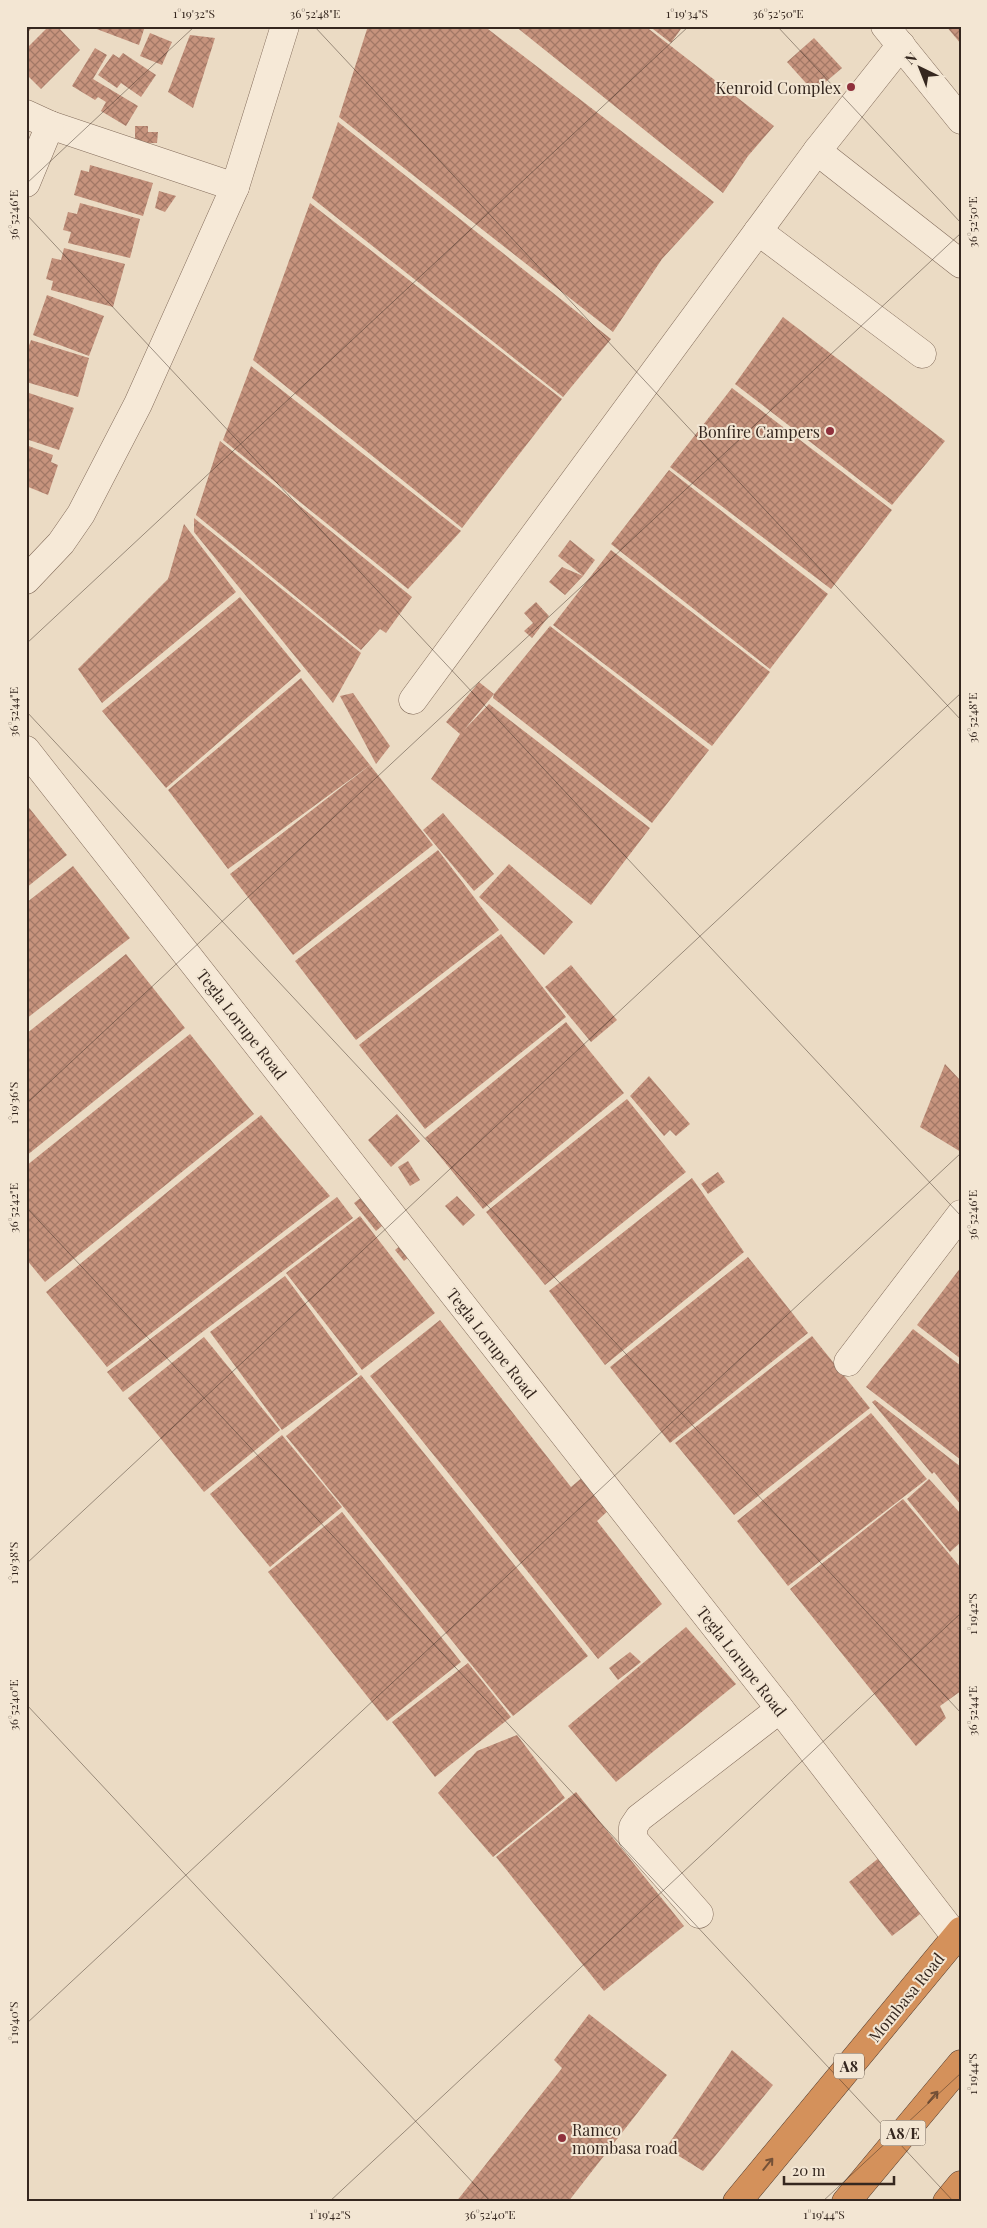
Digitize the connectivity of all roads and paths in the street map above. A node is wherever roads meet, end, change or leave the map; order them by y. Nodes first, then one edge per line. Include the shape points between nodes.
1 (285, 26) edge
2 (893, 36) edge
3 (38, 120) edge
4 (961, 120) edge
5 (817, 151) junction
6 (26, 183) edge
7 (235, 187) junction
8 (758, 231) junction
9 (961, 264) edge
10 (922, 354) dead end
11 (26, 580) edge
12 (413, 700) dead end
13 (26, 750) edge
14 (961, 1214) edge
15 (848, 1362) dead end
16 (780, 1709) junction
17 (698, 1914) dead end
18 (958, 1934) edge
19 (961, 2064) edge
20 (961, 2185) edge
21 (737, 2202) edge
22 (846, 2202) edge
23 (947, 2202) edge

1 - 7 street
2 - 4 street
2 - 5 street
3 - 6 street
3 - 7 street
5 - 8 street
5 - 9 street
7 - 11 street via 138,404 81,514 61,543
8 - 10 street
8 - 12 street
13 - 16 street, Tegla Lorupe Road
14 - 15 street
16 - 17 street via 639,1818 634,1827 633,1839
16 - 18 street, Tegla Lorupe Road
21 -> 18 highway, Mombasa Road / A8
22 -> 19 highway, A8/E
20 - 23 highway

